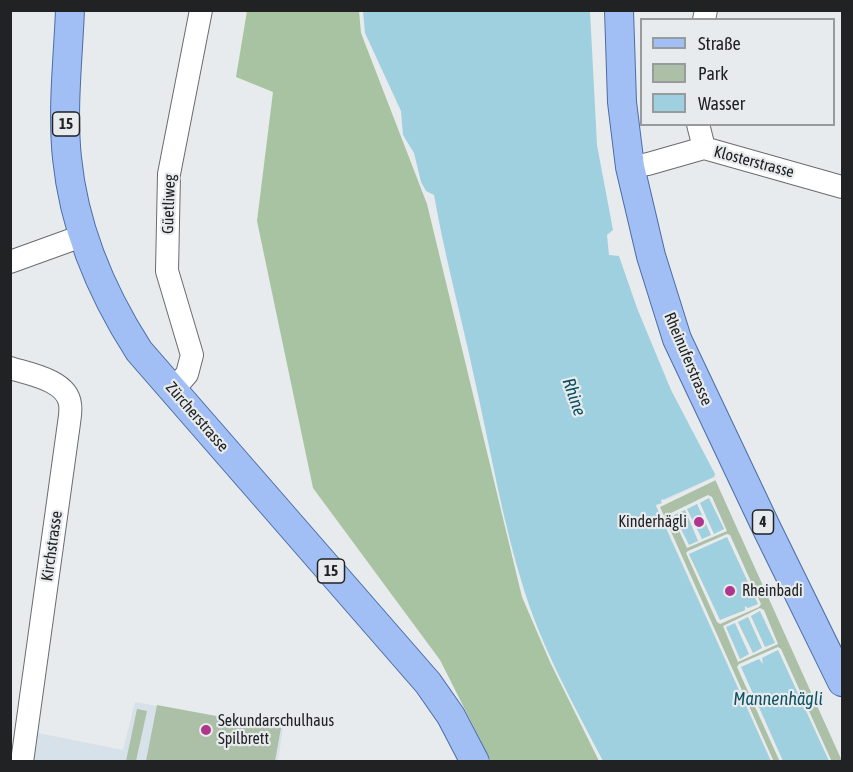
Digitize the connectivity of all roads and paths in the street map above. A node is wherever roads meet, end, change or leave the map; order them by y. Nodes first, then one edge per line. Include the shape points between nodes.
1 (70, 10) edge
2 (201, 10) edge
3 (619, 10) edge
4 (698, 126) edge
5 (704, 148) junction
6 (630, 167) junction
7 (843, 187) edge
8 (82, 236) junction
9 (10, 262) edge
10 (10, 368) edge
11 (173, 390) junction
12 (843, 682) edge
13 (22, 762) edge
14 (475, 762) edge

1 - 8 main road, Zürcherstrasse / 15 via 66,147
2 - 11 street, Güetliweg via 170,174 167,271 192,355 187,374
3 - 6 main road, Rheinuferstrasse / 4 via 622,102
4 - 5 street
5 - 6 street, Klosterstrasse
5 - 7 street, Klosterstrasse
6 - 12 main road, Rheinuferstrasse / 4 via 651,256 677,339
8 - 9 street
8 - 11 main road, Zürcherstrasse / 15 via 130,336
10 - 13 street, Kirchstrasse via 60,387 70,404
11 - 14 main road, Zürcherstrasse / 15 via 428,683

